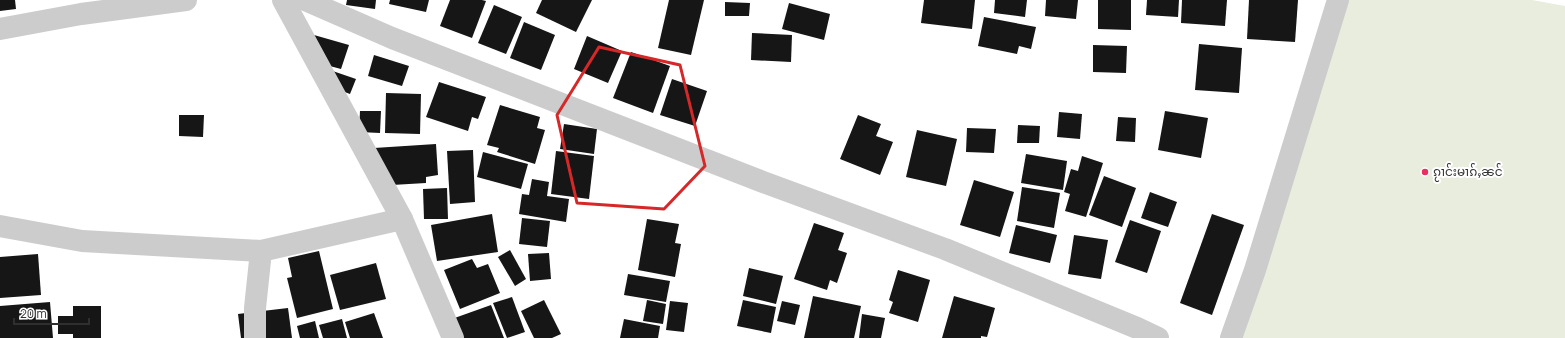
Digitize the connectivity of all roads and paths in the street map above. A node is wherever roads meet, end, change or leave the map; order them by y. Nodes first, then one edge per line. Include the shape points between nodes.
1 (186, 0) edge
2 (283, 0) edge
3 (304, 0) edge
4 (1338, 0) edge
5 (0, 29) edge
6 (402, 219) junction
7 (0, 226) edge
8 (261, 251) junction
9 (254, 338) edge
10 (454, 338) edge
11 (1158, 338) edge
12 (1231, 338) edge

1 - 5 street via 81,14
2 - 6 street
3 - 11 street via 414,46 945,250
4 - 12 street via 1255,270
6 - 8 street
6 - 10 street
7 - 8 street via 82,241
8 - 9 street

